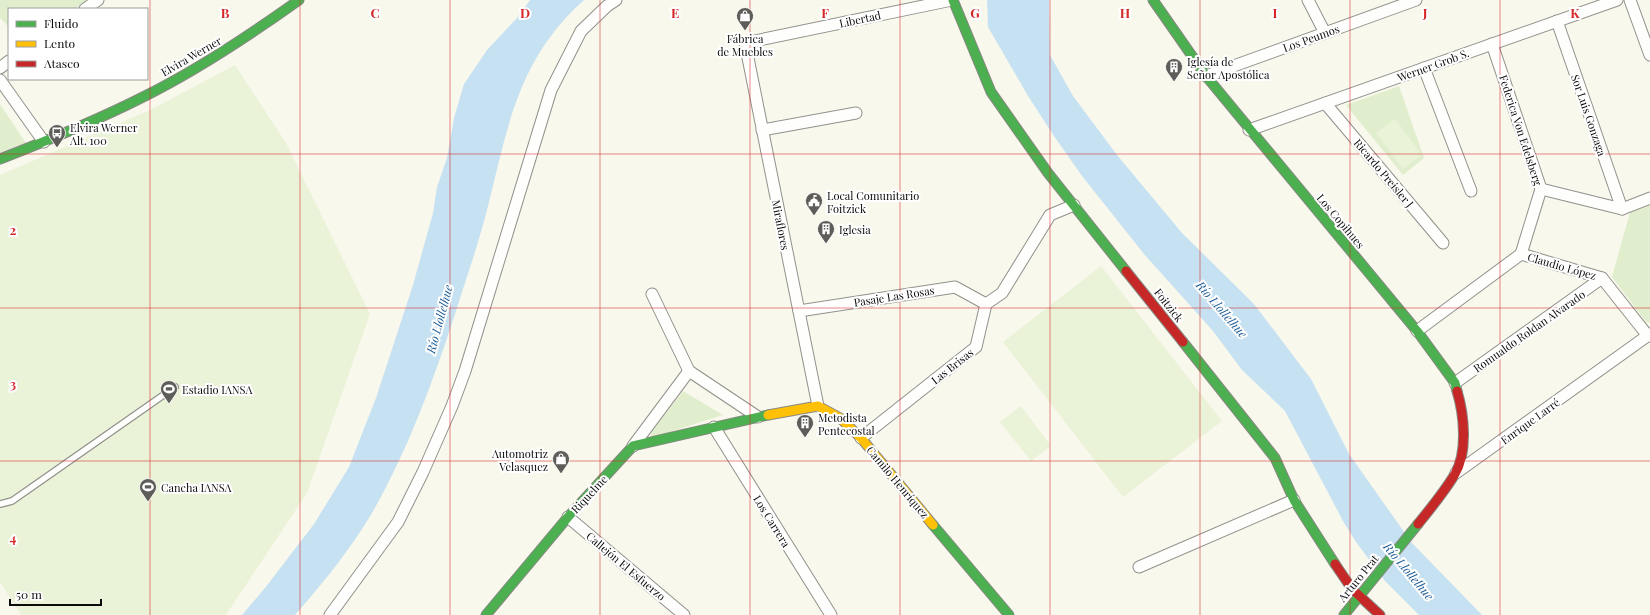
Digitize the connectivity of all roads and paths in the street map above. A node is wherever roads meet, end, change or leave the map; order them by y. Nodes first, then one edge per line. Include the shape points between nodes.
1 (98, 0) edge
2 (300, 0) edge
3 (616, 0) edge
4 (952, 0) edge
5 (1153, 0) edge
6 (1308, 0) edge
7 (1416, 0) edge
8 (1617, 0) edge
9 (1630, 0) edge
10 (1390, 4) edge
11 (86, 8) edge
12 (1557, 21) junction
13 (1325, 33) junction
14 (745, 43) joint
15 (1492, 44) junction
16 (1650, 55) edge
17 (8, 62) edge
18 (0, 68) edge
19 (1424, 68) junction
20 (1206, 76) junction
21 (0, 80) edge
22 (1325, 103) junction
23 (856, 113) dead end
24 (762, 130) junction
25 (1249, 130) junction
26 (44, 142) junction
27 (0, 160) edge
28 (1541, 189) junction
29 (1471, 191) dead end
30 (1650, 198) edge
31 (1074, 205) junction
32 (1622, 209) junction
33 (1443, 243) dead end
34 (1521, 254) junction
35 (1602, 278) junction
36 (652, 294) dead end
37 (986, 304) junction
38 (799, 311) junction
39 (1417, 331) junction
40 (1649, 335) edge
41 (689, 371) junction
42 (1455, 383) junction
43 (175, 387) dead end
44 (818, 406) junction
45 (758, 417) junction
46 (714, 427) junction
47 (861, 438) junction
48 (633, 446) junction
49 (1456, 473) junction
50 (1294, 500) junction
51 (0, 504) edge
52 (568, 517) junction
53 (1421, 520) joint
54 (1139, 566) dead end
55 (1361, 593) junction
56 (330, 615) edge
57 (486, 615) edge
58 (684, 615) edge
59 (831, 615) edge
60 (1008, 615) edge
61 (1344, 615) edge
62 (1380, 615) edge

1 - 11 street
2 - 26 main road, Elvira Werner via 237,43 168,83 123,107
3 - 56 street via 606,6 581,31 551,90 465,370 423,472 398,522
4 - 14 street, Libertad
4 - 31 main road, Foitzick via 991,92 1048,173
5 - 20 main road, Los Copihues
6 - 13 street
7 - 10 street, Los Peumos
8 - 12 street, Werner Grob S.
9 - 16 street
10 - 13 street, Los Peumos
12 - 15 street, Werner Grob S.
12 - 32 street, Sor Luis Gonzaga
13 - 20 street, Los Peumos
14 - 24 street, Miraflores
15 - 19 street, Werner Grob S.
15 - 28 street, Federica Von Edelsberg
17 - 18 street
19 - 22 street, Werner Grob S.
19 - 29 street
20 - 25 main road, Los Copihues
21 - 26 street
22 - 25 street, Werner Grob S.
22 - 33 street, Ricardo Preisler J
23 - 24 street
24 - 38 street, Miraflores
25 - 39 main road, Los Copihues
26 - 27 main road, Elvira Werner
28 - 32 street
28 - 34 street, Federica Von Edelsberg
30 - 32 street
31 - 37 street via 1050,215 1002,293
31 - 50 main road, Foitzick via 1275,458
34 - 35 street, Claudio López
34 - 39 street
35 - 40 street, Claudio López
35 - 42 street, Romualdo Roldan Alvarado
36 - 41 street
37 - 38 street, Pasaje Las Rosas via 954,287
37 - 47 street, Las Brisas via 976,347
38 - 44 street, Miraflores
39 - 42 main road, Los Copihues
40 - 49 street, Enrique Larré
41 - 45 street
41 - 48 street, Riquelme
42 - 49 main road, Los Copihues via 1462,408 1464,437
43 - 51 lane via 12,501
44 - 45 main road
44 - 47 main road, Camilo Henríquez via 840,418
45 - 46 main road
46 - 48 main road
46 - 59 street, Los Carrera
47 - 60 main road, Camilo Henríquez
48 - 52 main road, Riquelme
49 - 53 main road, Enrique Larré
50 - 54 street
50 - 55 main road, Foitzick via 1352,589
52 - 57 main road, Riquelme
52 - 58 street, Callejón El Esfuerzo
53 - 55 main road, Arturo Prat
55 - 61 main road, Arturo Prat
55 - 62 main road, Foitzick

